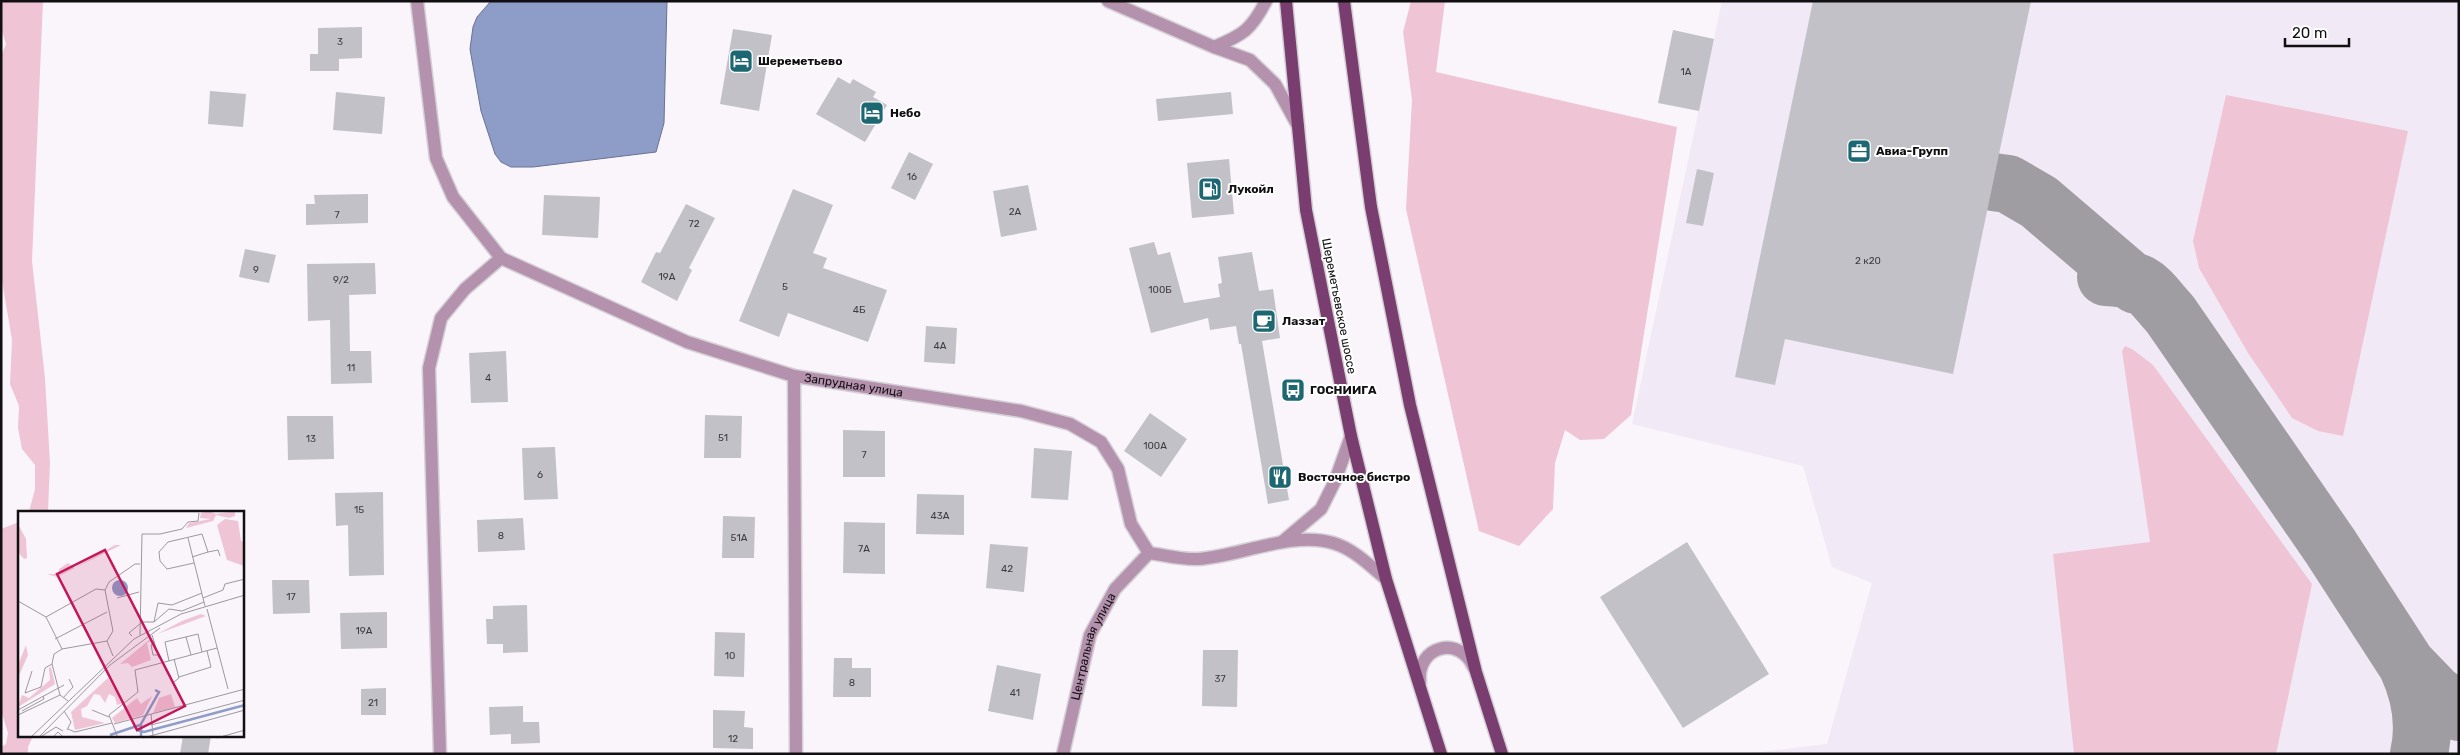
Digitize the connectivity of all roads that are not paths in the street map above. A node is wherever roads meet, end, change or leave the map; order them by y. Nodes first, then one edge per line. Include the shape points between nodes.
1 (417, 1) edge
2 (1108, 1) edge
3 (1266, 1) edge
4 (1286, 1) edge
5 (1344, 1) edge
6 (1214, 47) junction
7 (1298, 126) junction
8 (501, 258) junction
9 (794, 376) junction
10 (1351, 436) junction
11 (1282, 542) junction
12 (1149, 553) junction
13 (1386, 579) junction
14 (1476, 672) junction
15 (1420, 686) junction
16 (440, 754) edge
17 (796, 754) edge
18 (1063, 754) edge
19 (1441, 754) edge
20 (1502, 754) edge

1 - 8 street via 436,158 452,197
2 - 6 street
3 - 6 street via 1241,36
4 - 7 main road, Шереметьевское шоссе
5 - 14 main road via 1371,207 1410,405
6 - 7 street via 1250,60 1275,84
7 - 10 main road, Шереметьевское шоссе via 1306,210
8 - 9 street, Запрудная улица via 687,342
8 - 16 street via 465,289 441,318 429,368
9 - 12 street, Запрудная улица via 1022,412 1070,424 1101,442 1118,469 1131,524
9 - 17 street
10 - 11 street via 1335,482 1321,509
10 - 13 main road, Шереметьевское шоссе
11 - 12 street via 1196,559
11 - 13 street via 1315,540 1352,550
12 - 18 street, Центральная улица via 1116,589 1090,635
13 - 15 main road, Шереметьевское шоссе
14 - 15 street via 1471,660 1460,650 1447,647 1434,651 1424,660 1418,673
14 - 20 main road
15 - 19 main road, Шереметьевское шоссе

